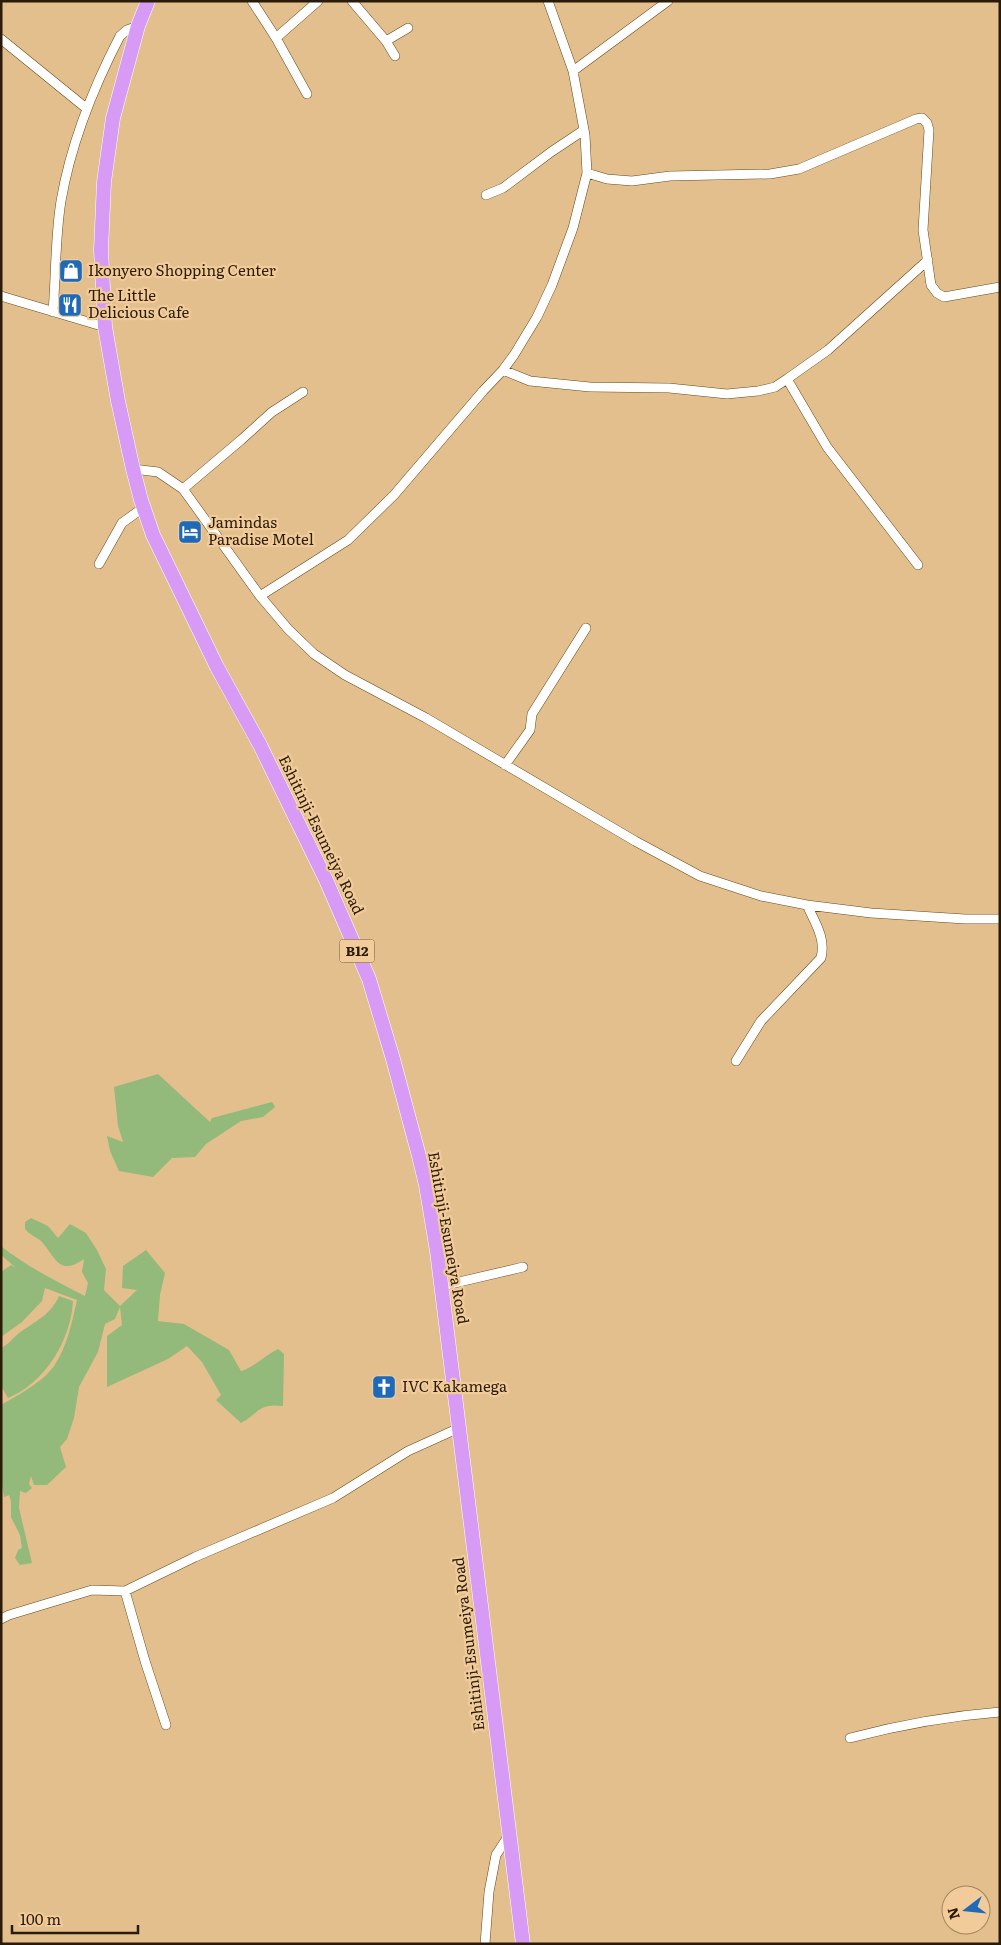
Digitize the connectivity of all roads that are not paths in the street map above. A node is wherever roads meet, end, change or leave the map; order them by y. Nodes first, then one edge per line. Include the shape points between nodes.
1 (148, 1) edge
2 (252, 1) edge
3 (318, 1) edge
4 (352, 1) edge
5 (548, 1) edge
6 (668, 1) edge
7 (138, 26) junction
8 (408, 28) dead end
9 (1, 38) edge
10 (276, 38) junction
11 (386, 41) junction
12 (395, 56) dead end
13 (573, 70) junction
14 (307, 94) dead end
15 (86, 108) junction
16 (584, 130) junction
17 (587, 173) junction
18 (486, 195) dead end
19 (928, 260) junction
20 (1000, 287) edge
21 (1, 296) edge
22 (53, 312) junction
23 (105, 327) junction
24 (503, 370) junction
25 (787, 379) junction
26 (303, 392) dead end
27 (133, 469) junction
28 (183, 489) junction
29 (144, 507) junction
30 (99, 564) dead end
31 (918, 565) dead end
32 (260, 596) junction
33 (586, 628) dead end
34 (505, 765) junction
35 (807, 905) junction
36 (1000, 919) edge
37 (736, 1062) dead end
38 (523, 1267) dead end
39 (442, 1286) junction
40 (459, 1428) junction
41 (125, 1590) junction
42 (1, 1619) edge
43 (1000, 1712) edge
44 (166, 1725) dead end
45 (850, 1738) dead end
46 (510, 1835) junction
47 (485, 1944) edge
48 (523, 1944) edge

1 - 7 highway, Eshitinji-Esumeiya Road / B12
2 - 10 street
3 - 10 street
4 - 11 street
5 - 13 street
6 - 13 street
7 - 15 street via 120,36
7 - 23 highway, Eshitinji-Esumeiya Road / B12 via 113,118 104,182 101,250
8 - 11 street
9 - 15 street
10 - 14 street
11 - 12 street
13 - 16 street
15 - 22 street via 61,203
16 - 17 street
16 - 18 street via 503,188
17 - 19 street via 632,181 670,176 770,174 800,169 922,118 929,130 923,230
17 - 24 street via 573,228 552,285 537,317
19 - 20 street via 931,285 944,296
19 - 25 street via 828,350
21 - 22 street
22 - 23 street
23 - 27 highway, Eshitinji-Esumeiya Road / B12
24 - 25 street via 530,381 727,394 758,392
24 - 32 street via 394,495 348,540
25 - 31 street via 827,447
26 - 28 street via 272,412
27 - 28 street via 158,472
27 - 29 highway, Eshitinji-Esumeiya Road / B12
28 - 32 street
29 - 30 street via 122,523
29 - 39 highway, Eshitinji-Esumeiya Road / B12 via 179,590 326,880 368,979 394,1059 426,1185
32 - 34 street via 288,630 314,654 345,675
33 - 34 street via 532,714 530,730
34 - 35 street via 700,876 761,896
35 - 36 street via 871,913
35 - 37 street via 821,935 824,947 821,958 761,1021
38 - 39 street
39 - 40 highway, Eshitinji-Esumeiya Road / B12
40 - 41 street via 408,1451 333,1498
40 - 46 highway, Eshitinji-Esumeiya Road / B12
41 - 42 street via 92,1590
41 - 44 street
43 - 45 street via 942,1717
46 - 47 street via 496,1855
46 - 48 highway, Eshitinji-Esumeiya Road / B12

